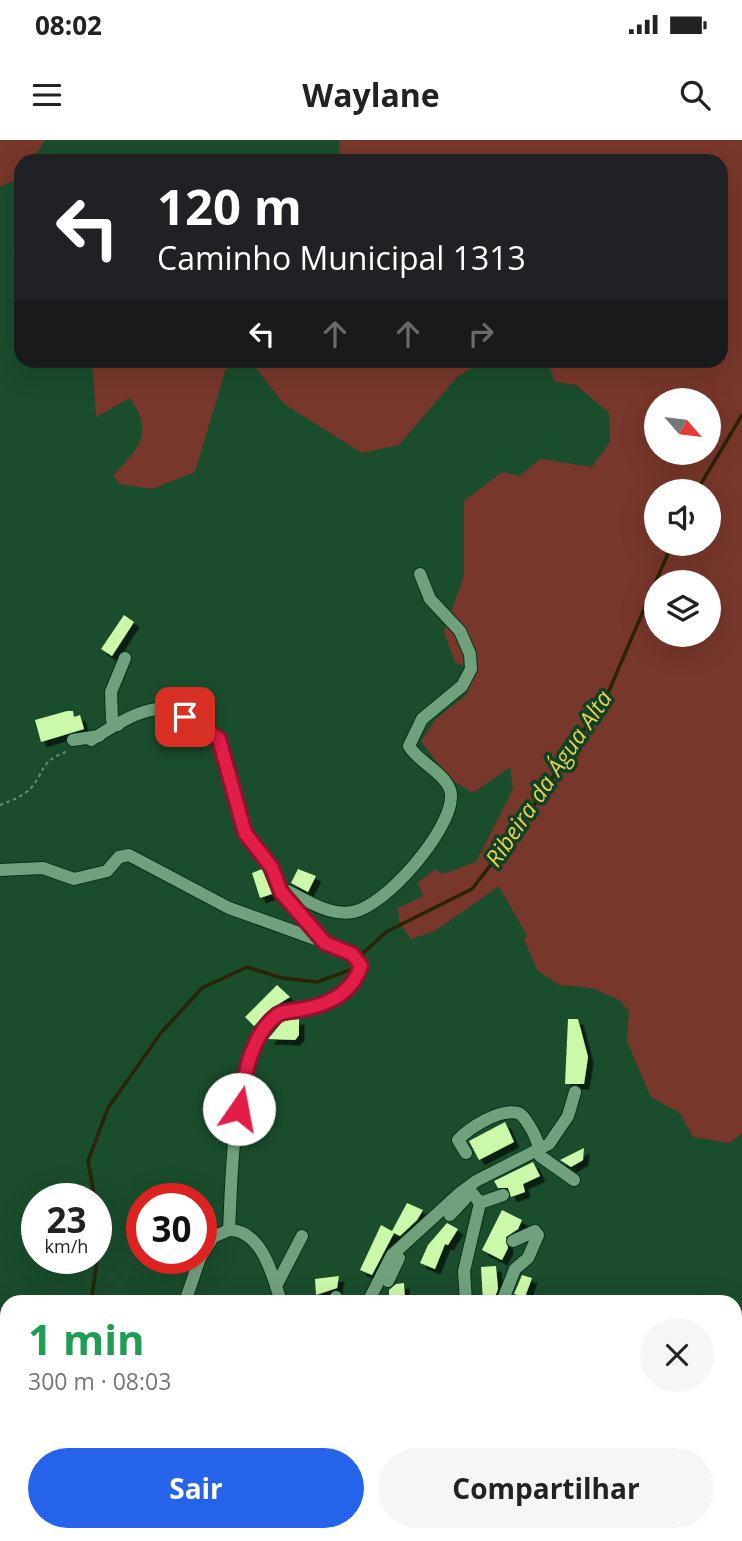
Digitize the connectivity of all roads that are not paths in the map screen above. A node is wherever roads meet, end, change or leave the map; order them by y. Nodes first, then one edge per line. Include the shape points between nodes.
1 (420, 574) dead end
2 (125, 658) dead end
3 (118, 725) junction
4 (73, 740) dead end
5 (0, 870) edge
6 (281, 892) junction
7 (325, 943) junction
8 (575, 1092) dead end
9 (540, 1148) junction
10 (466, 1153) dead end
11 (574, 1180) dead end
12 (474, 1195) junction
13 (503, 1195) dead end
14 (450, 1215) dead end
15 (229, 1230) junction
16 (217, 1235) edge
17 (302, 1236) dead end
18 (513, 1241) dead end
19 (401, 1248) junction
20 (194, 1274) edge
21 (388, 1281) dead end
22 (276, 1286) junction
23 (187, 1295) edge
24 (279, 1295) edge
25 (371, 1295) edge
26 (463, 1295) edge
27 (505, 1295) edge

1 - 6 street via 430,598 460,631 470,653 471,669 462,686 422,719 409,746 447,784 452,797 444,819 405,875 382,897 354,912 334,912
2 - 3 street via 111,692 112,720
3 - 4 street via 95,738
3 - 6 street via 146,711 173,709 219,739 245,833 272,868
5 - 7 street via 43,868 74,878 107,871 119,857 129,855 229,908
6 - 7 street
7 - 15 street via 352,954 361,966 355,983 332,1000 279,1013 263,1030 251,1055 232,1148
8 - 9 street via 560,1131
9 - 10 street via 517,1112 466,1132 458,1140
9 - 11 street via 540,1156
9 - 12 street
12 - 13 street
12 - 14 street
12 - 19 street
12 - 26 street
15 - 16 street
15 - 22 street via 253,1238
17 - 22 street
18 - 27 street via 535,1231 538,1234
19 - 21 street
19 - 25 street via 382,1270
20 - 23 street
22 - 24 street

